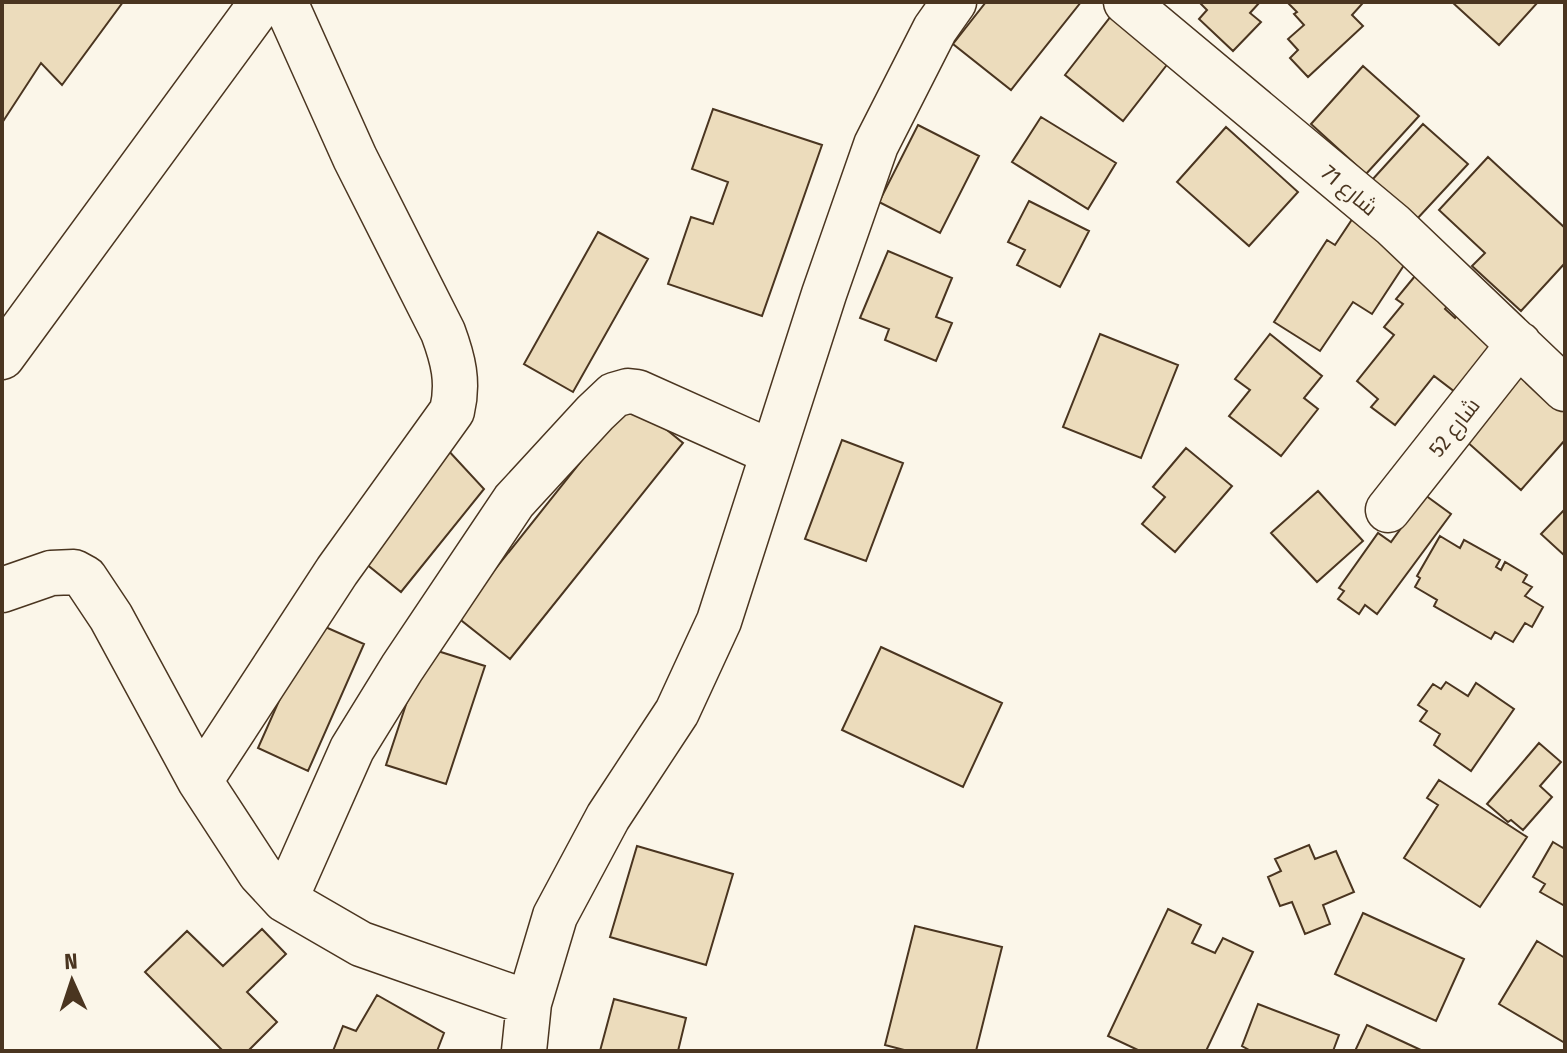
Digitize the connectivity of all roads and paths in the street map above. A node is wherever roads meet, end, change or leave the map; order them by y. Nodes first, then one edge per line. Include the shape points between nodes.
1 (262, 2) edge
2 (285, 2) edge
3 (954, 2) edge
4 (1126, 2) edge
5 (1519, 344) junction
6 (2, 357) edge
7 (1565, 389) edge
8 (773, 453) junction
9 (1388, 510) dead end
10 (2, 590) edge
11 (200, 781) junction
12 (285, 900) junction
13 (529, 1003) junction
14 (524, 1051) edge

1 - 6 street
2 - 11 street via 355,158 443,332 456,396 452,411 337,571
3 - 8 street via 876,145
4 - 5 street, شارع 71 via 1393,225
5 - 7 street, شارع 71
5 - 9 street, شارع 52
8 - 12 street via 637,392 614,395 514,501 402,668 352,749
8 - 13 street via 719,621 677,712 608,817 555,916
10 - 11 street via 51,573 74,572 85,578
11 - 12 street via 260,873
12 - 13 street via 361,944
13 - 14 street

